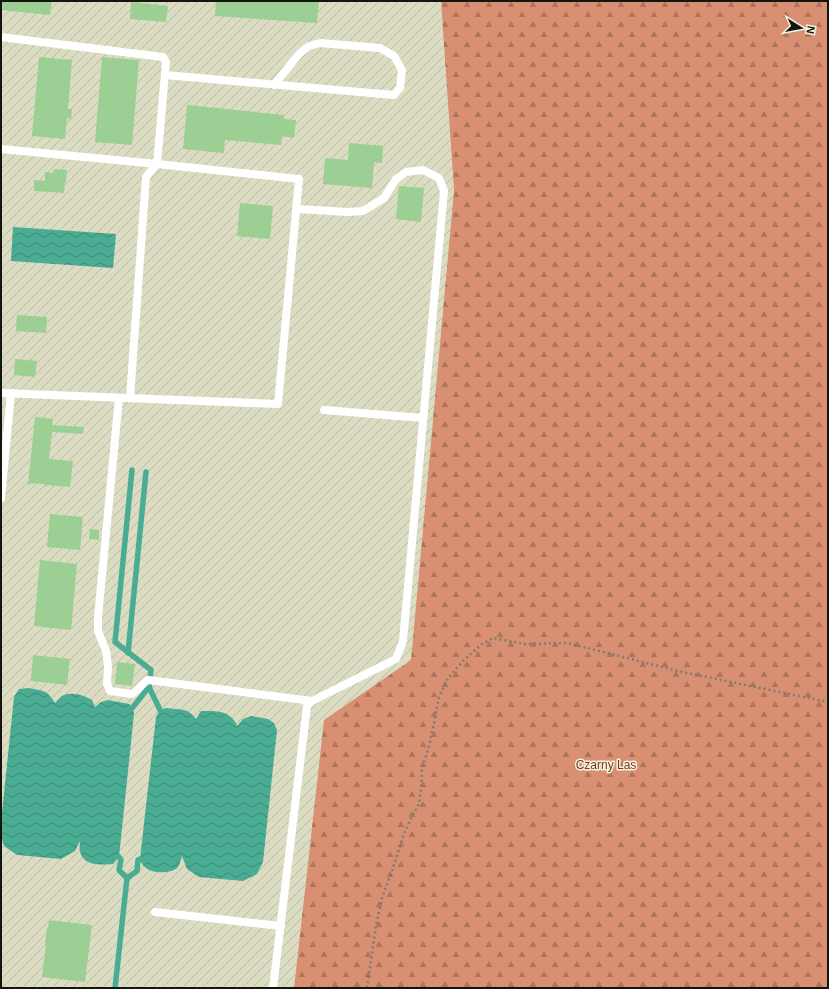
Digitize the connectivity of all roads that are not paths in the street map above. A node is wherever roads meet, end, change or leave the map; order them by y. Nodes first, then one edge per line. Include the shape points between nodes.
1 (1, 37) edge
2 (165, 75) junction
3 (274, 85) junction
4 (1, 149) edge
5 (157, 164) junction
6 (296, 209) junction
7 (1, 393) edge
8 (11, 393) junction
9 (119, 398) junction
10 (130, 398) junction
11 (324, 410) dead end
12 (423, 418) junction
13 (1, 498) edge
14 (312, 701) junction
15 (155, 912) dead end
16 (281, 926) junction
17 (273, 988) edge

1 - 2 lane via 163,57 166,62
2 - 3 lane
2 - 5 lane
3 - 3 lane via 299,54 309,46 320,43 380,48 394,56 402,70 400,88 394,95
4 - 5 lane
5 - 6 lane via 299,179
5 - 10 lane via 146,177
6 - 10 lane via 278,404
6 - 12 lane via 363,211 384,198 396,179 406,172 423,170 439,178 444,191
7 - 8 lane
8 - 9 lane
8 - 13 lane
9 - 10 lane
9 - 14 lane via 98,617 98,631 106,650 107,684 110,691 132,694 144,682 150,680
11 - 12 lane
12 - 14 lane via 403,641 396,659
14 - 16 lane via 307,706
15 - 16 lane
16 - 17 lane

